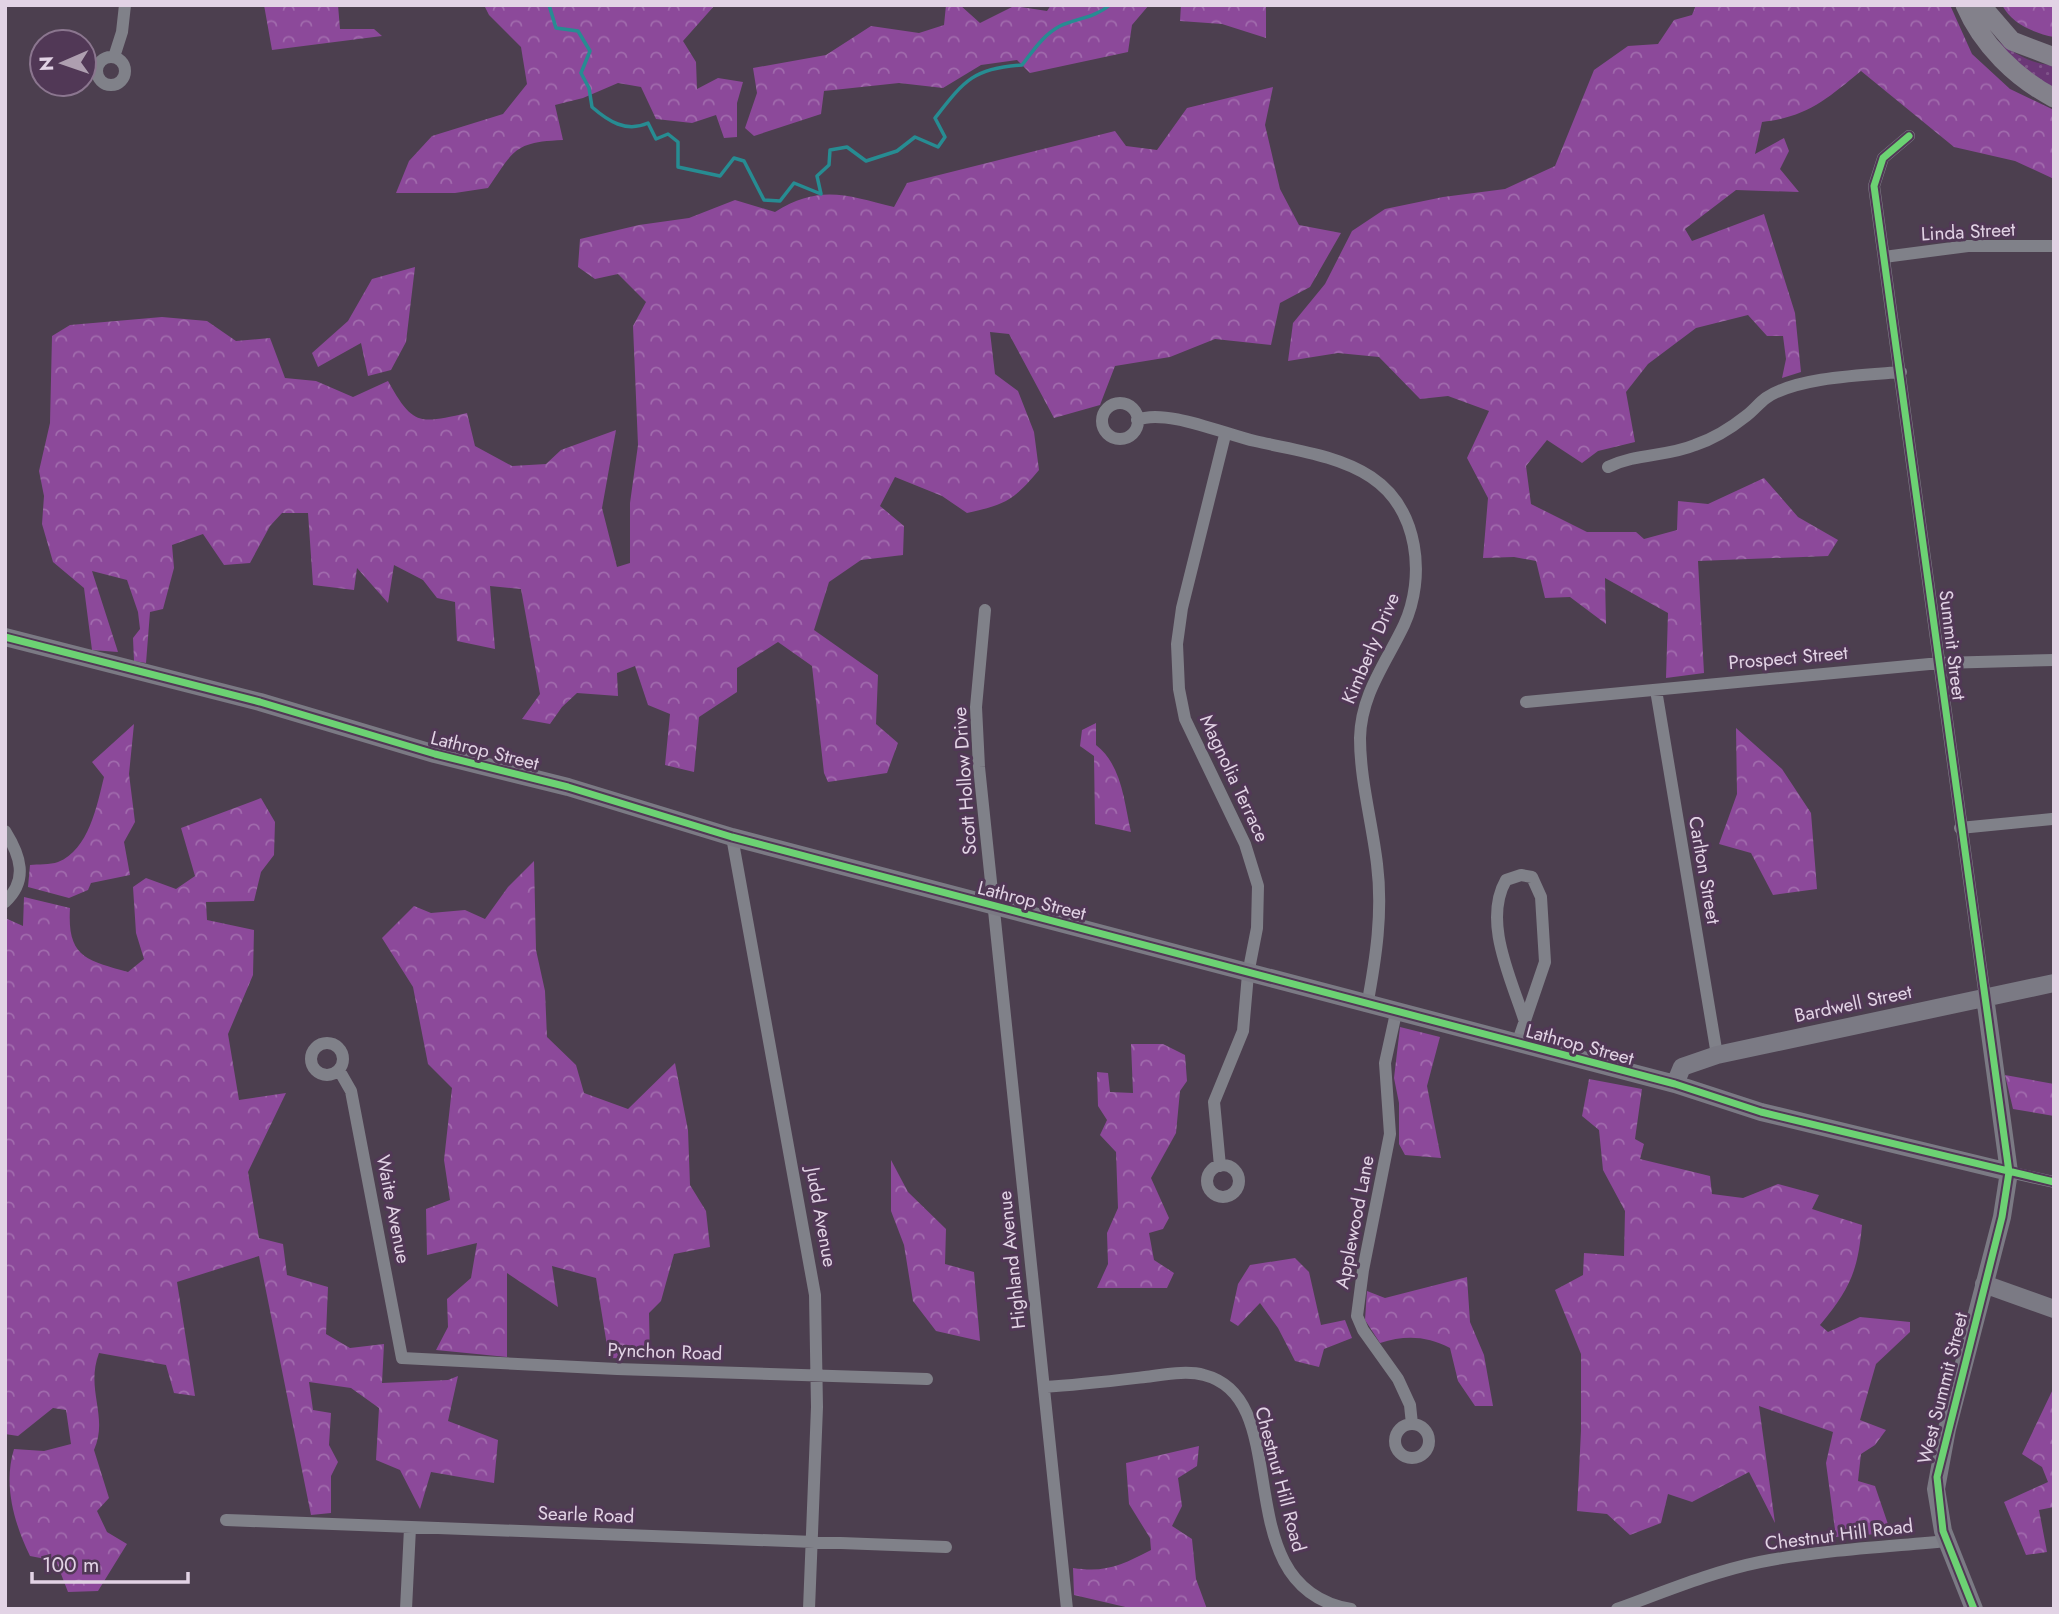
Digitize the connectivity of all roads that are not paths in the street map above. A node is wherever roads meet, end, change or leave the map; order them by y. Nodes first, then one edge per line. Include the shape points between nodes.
1 (125, 5) edge
2 (1965, 5) edge
3 (1981, 5) edge
4 (114, 57) dead end
5 (2054, 57) edge
6 (2054, 97) edge
7 (1909, 136) dead end
8 (2054, 246) edge
9 (1884, 257) junction
10 (1901, 372) junction
11 (1137, 420) dead end
12 (1225, 435) junction
13 (1608, 467) dead end
14 (985, 610) dead end
15 (5, 637) edge
16 (2054, 660) edge
17 (1940, 663) junction
18 (1656, 691) junction
19 (1526, 702) dead end
20 (2052, 819) edge
21 (1960, 828) junction
22 (5, 831) edge
23 (732, 837) junction
24 (5, 902) edge
25 (993, 907) junction
26 (1248, 974) junction
27 (2054, 983) edge
28 (1985, 998) junction
29 (1367, 1006) junction
30 (1396, 1013) junction
31 (1525, 1022) junction
32 (1517, 1044) junction
33 (1717, 1055) junction
34 (339, 1070) dead end
35 (1675, 1084) junction
36 (1220, 1166) dead end
37 (2008, 1172) junction
38 (2054, 1182) edge
39 (1984, 1284) junction
40 (2054, 1309) edge
41 (402, 1358) joint
42 (817, 1374) junction
43 (927, 1378) dead end
44 (1044, 1387) junction
45 (1412, 1424) dead end
46 (226, 1520) dead end
47 (410, 1528) junction
48 (812, 1541) junction
49 (1948, 1541) junction
50 (946, 1547) dead end
51 (406, 1609) edge
52 (809, 1609) edge
53 (1068, 1609) edge
54 (1352, 1609) edge
55 (1617, 1609) edge
56 (1973, 1609) edge

1 - 4 street
2 - 6 main road via 2007,65
3 - 5 main road via 2011,41
7 - 9 street, Summit Street via 1892,149 1877,171 1874,186
8 - 9 street, Linda Street via 1968,246
9 - 10 street, Summit Street
10 - 13 street via 1832,378 1786,388 1698,444 1676,452 1635,455
10 - 17 street, Summit Street
11 - 12 street, Kimberly Drive via 1162,416
12 - 26 street, Magnolia Terrace via 1182,608 1178,671 1185,719 1254,864 1259,904
12 - 29 street, Kimberly Drive via 1315,454 1373,478 1403,513 1415,548 1412,603 1361,718 1361,755 1380,908
14 - 25 street, Scott Hollow Drive via 976,735
15 - 23 street, Lathrop Street via 260,702
16 - 17 street, Prospect Street
17 - 18 street, Prospect Street
17 - 21 street, Summit Street
18 - 19 street, Prospect Street
18 - 33 street, Carlton Street
20 - 21 street
21 - 28 street, Summit Street
22 - 24 street via 22,869
23 - 25 street, Lathrop Street
23 - 42 street, Judd Avenue via 812,1269
25 - 26 street, Lathrop Street
25 - 44 street, Highland Avenue
26 - 29 street, Lathrop Street
26 - 36 street, Magnolia Terrace via 1243,1031 1214,1102
27 - 28 street, Bardwell Street
28 - 33 street, Bardwell Street
28 - 37 street, Summit Street
29 - 30 street, Lathrop Street
30 - 32 street, Lathrop Street
30 - 45 street, Applewood Lane via 1385,1063 1390,1133 1357,1316 1398,1379 1410,1405
31 - 31 street via 1503,958 1497,900 1506,880 1521,875 1534,880 1541,897 1545,962
31 - 32 street
32 - 35 street, Lathrop Street
33 - 35 street, Bardwell Street via 1682,1068
34 - 41 street, Waite Avenue via 351,1091
35 - 37 street, Lathrop Street via 1761,1112
37 - 38 street, Lathrop Street
37 - 39 street, West Summit Street via 2003,1217
39 - 40 street
39 - 49 street, West Summit Street via 1937,1477
41 - 42 street, Pynchon Road
42 - 43 street, Pynchon Road
42 - 48 street, Judd Avenue
44 - 53 street, Highland Avenue
44 - 54 street, Chestnut Hill Road via 1176,1374 1219,1380 1244,1408 1282,1560 1307,1591 1320,1600
46 - 47 street, Searle Road
47 - 48 street, Searle Road
47 - 51 street
48 - 50 street, Searle Road
48 - 52 street, Judd Avenue
49 - 55 street, Chestnut Hill Road via 1828,1551 1759,1563 1709,1575
49 - 56 street, West Summit Street

